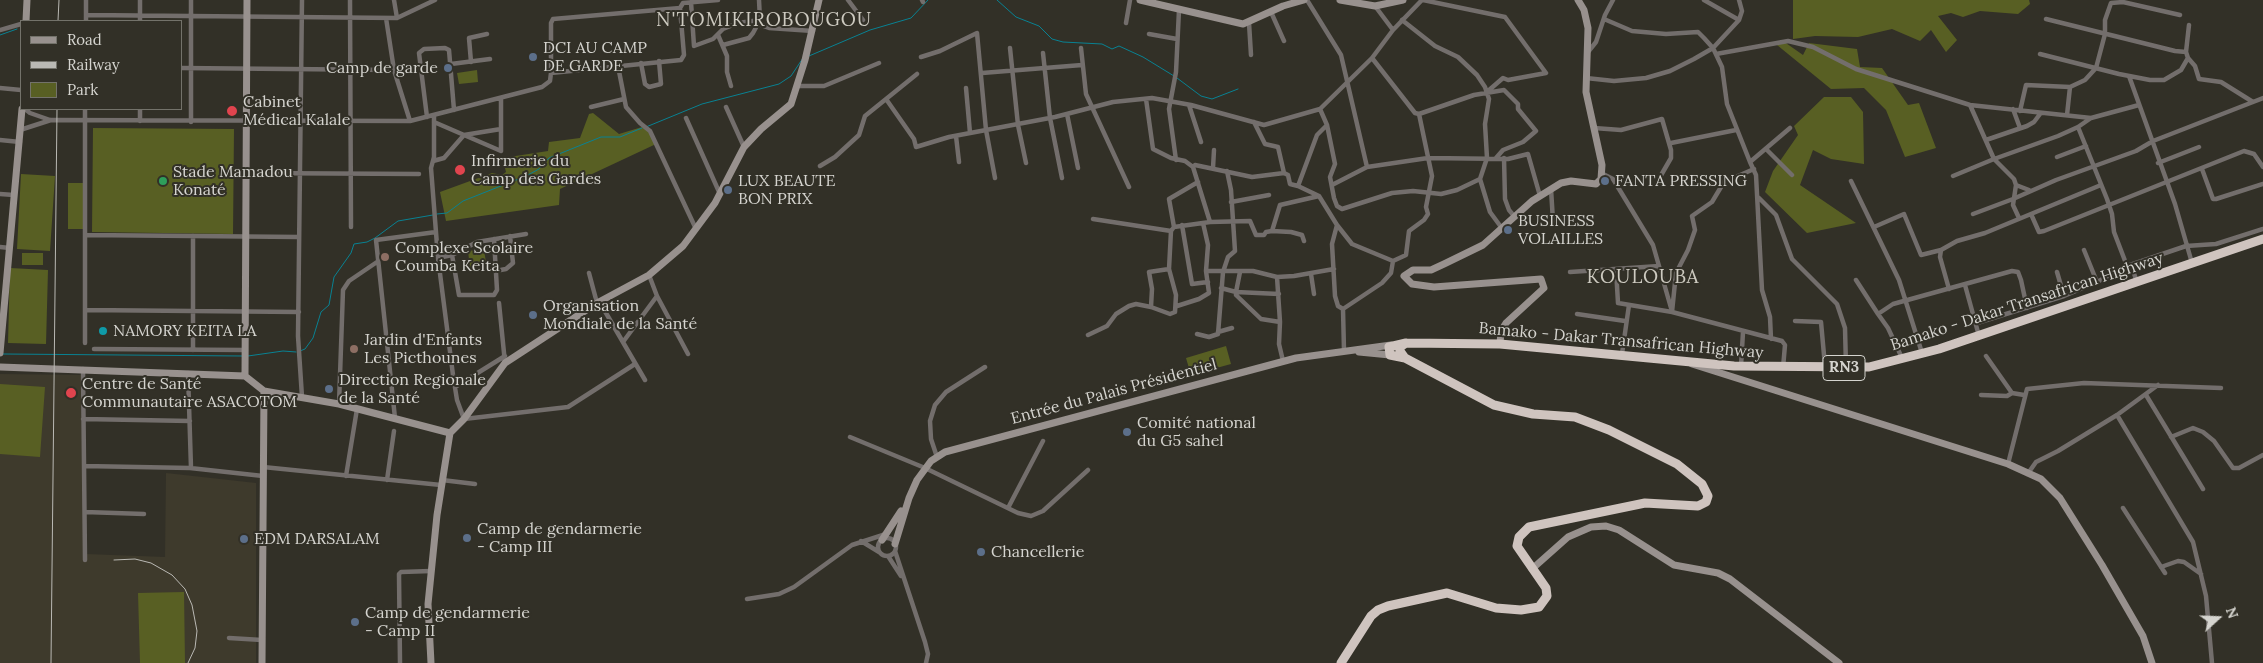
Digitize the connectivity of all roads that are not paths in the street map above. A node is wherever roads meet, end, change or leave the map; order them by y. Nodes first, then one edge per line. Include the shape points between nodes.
1 (26, 0) edge
2 (86, 0) edge
3 (140, 0) edge
4 (191, 0) edge
5 (247, 0) edge
6 (302, 0) edge
7 (350, 0) edge
8 (394, 0) edge
9 (436, 0) edge
10 (718, 0) edge
11 (759, 0) edge
12 (820, 0) edge
13 (848, 0) edge
14 (1130, 0) edge
15 (1140, 0) edge
16 (1306, 0) edge
17 (1340, 0) edge
18 (1403, 0) edge
19 (1423, 0) edge
20 (1578, 0) edge
21 (1613, 0) edge
22 (1704, 0) edge
23 (1739, 0) edge
24 (691, 2) junction
25 (1281, 3) edge
26 (1375, 6) junction
27 (680, 8) junction
28 (1180, 10) junction
29 (1271, 12) junction
30 (2180, 14) dead end
31 (191, 16) junction
32 (247, 17) junction
33 (301, 17) junction
34 (86, 18) edge
35 (350, 18) junction
36 (386, 18) junction
37 (396, 18) junction
38 (140, 19) edge
39 (1604, 19) junction
40 (2046, 19) dead end
41 (26, 20) edge
42 (863, 20) dead end
43 (1402, 20) junction
44 (1739, 20) junction
45 (759, 22) junction
46 (1126, 23) dead end
47 (1249, 23) junction
48 (20, 24) edge
49 (2188, 25) dead end
50 (0, 30) edge
51 (1393, 30) junction
52 (812, 31) junction
53 (487, 34) dead end
54 (1149, 34) dead end
55 (2104, 34) junction
56 (718, 35) junction
57 (1177, 39) junction
58 (1284, 40) dead end
59 (722, 45) junction
60 (1010, 48) dead end
61 (1081, 48) dead end
62 (1713, 48) junction
63 (1587, 52) junction
64 (2186, 52) junction
65 (1043, 53) dead end
66 (1251, 54) dead end
67 (1716, 54) junction
68 (2040, 54) dead end
69 (921, 57) dead end
70 (1372, 58) junction
71 (2188, 58) junction
72 (490, 59) dead end
73 (471, 62) junction
74 (659, 62) junction
75 (642, 63) junction
76 (879, 63) dead end
77 (451, 64) junction
78 (1082, 65) junction
79 (618, 66) junction
80 (182, 68) edge
81 (191, 68) junction
82 (247, 68) junction
83 (1045, 68) junction
84 (2096, 68) junction
85 (301, 69) junction
86 (350, 69) junction
87 (394, 70) junction
88 (1013, 70) junction
89 (551, 73) junction
90 (982, 73) junction
91 (917, 74) dead end
92 (2129, 76) junction
93 (1586, 78) junction
94 (1347, 83) junction
95 (731, 86) dead end
96 (797, 86) junction
97 (2070, 87) junction
98 (0, 88) edge
99 (966, 88) dead end
100 (20, 90) edge
101 (1488, 92) junction
102 (501, 98) junction
103 (2263, 98) edge
104 (624, 99) junction
105 (886, 99) junction
106 (1146, 99) junction
107 (1171, 102) junction
108 (2253, 102) junction
109 (1189, 105) junction
110 (1970, 105) junction
111 (2139, 105) junction
112 (591, 107) dead end
113 (726, 107) dead end
114 (1092, 107) junction
115 (1320, 109) junction
116 (2012, 109) junction
117 (23, 110) edge
118 (25, 110) edge
119 (85, 110) edge
120 (140, 110) edge
121 (454, 110) junction
122 (2020, 110) junction
123 (1067, 114) junction
124 (1419, 114) junction
125 (2040, 114) junction
126 (434, 115) junction
127 (2067, 115) junction
128 (427, 117) junction
129 (686, 118) dead end
130 (1050, 118) junction
131 (2091, 118) junction
132 (51, 120) junction
133 (85, 121) junction
134 (140, 121) junction
135 (410, 121) junction
136 (191, 122) junction
137 (246, 122) junction
138 (300, 122) junction
139 (434, 122) junction
140 (1254, 122) junction
141 (350, 123) junction
142 (1018, 125) junction
143 (1327, 125) junction
144 (2078, 127) junction
145 (1594, 128) junction
146 (1790, 128) dead end
147 (2020, 128) junction
148 (501, 129) junction
149 (20, 130) junction
150 (986, 130) junction
151 (1736, 130) junction
152 (970, 133) junction
153 (464, 135) junction
154 (956, 136) junction
155 (0, 140) edge
156 (1986, 140) junction
157 (20, 142) junction
158 (1200, 142) dead end
159 (2153, 142) junction
160 (1671, 143) junction
161 (744, 146) junction
162 (2086, 146) junction
163 (2199, 147) dead end
164 (1766, 149) junction
165 (1214, 150) dead end
166 (2057, 157) dead end
167 (1428, 158) junction
168 (1487, 158) junction
169 (1496, 158) junction
170 (1504, 158) junction
171 (1994, 158) junction
172 (1176, 160) junction
173 (433, 161) junction
174 (959, 162) dead end
175 (1750, 162) junction
176 (1026, 163) dead end
177 (2158, 163) junction
178 (820, 166) dead end
179 (2094, 166) junction
180 (1193, 167) junction
181 (1367, 167) junction
182 (2263, 167) edge
183 (1078, 168) dead end
184 (1213, 168) junction
185 (1754, 169) junction
186 (2202, 169) junction
187 (1227, 171) junction
188 (246, 173) junction
189 (300, 173) junction
190 (1284, 173) junction
191 (350, 174) junction
192 (419, 174) dead end
193 (1603, 174) junction
194 (1792, 175) dead end
195 (1660, 176) dead end
196 (1954, 176) dead end
197 (995, 178) dead end
198 (1062, 178) dead end
199 (1480, 180) junction
200 (1851, 181) dead end
201 (1198, 182) junction
202 (2167, 183) junction
203 (2263, 184) edge
204 (1332, 185) junction
205 (2016, 185) junction
206 (2101, 185) junction
207 (1298, 186) junction
208 (1130, 187) dead end
209 (1551, 188) junction
210 (2029, 190) junction
211 (0, 194) edge
212 (721, 194) junction
213 (1429, 194) junction
214 (14, 195) junction
215 (1269, 195) dead end
216 (1319, 196) junction
217 (1540, 196) junction
218 (1759, 198) junction
219 (2013, 199) junction
220 (1231, 202) junction
221 (2108, 204) junction
222 (1973, 214) dead end
223 (2031, 214) junction
224 (1514, 216) junction
225 (2019, 218) junction
226 (1092, 219) dead end
227 (1233, 221) junction
228 (1554, 221) dead end
229 (1204, 222) junction
230 (1210, 222) junction
231 (1182, 225) junction
232 (1337, 225) junction
233 (351, 227) dead end
234 (1501, 227) junction
235 (1874, 227) junction
236 (696, 229) junction
237 (1172, 229) junction
238 (2263, 229) edge
239 (1272, 231) junction
240 (436, 232) junction
241 (526, 234) dead end
242 (85, 235) junction
243 (193, 236) junction
244 (510, 236) junction
245 (246, 237) junction
246 (299, 237) junction
247 (494, 239) junction
248 (2263, 239) edge
249 (1304, 241) dead end
250 (2186, 246) junction
251 (0, 247) edge
252 (10, 248) junction
253 (1941, 250) junction
254 (2084, 250) dead end
255 (452, 255) junction
256 (438, 258) junction
257 (1393, 261) junction
258 (377, 262) junction
259 (2192, 264) junction
260 (1659, 266) junction
261 (2129, 266) junction
262 (1169, 269) junction
263 (1334, 269) junction
264 (1616, 269) junction
265 (495, 271) junction
266 (1206, 271) junction
267 (1223, 272) junction
268 (1240, 272) junction
269 (1570, 272) dead end
270 (2057, 272) dead end
271 (590, 273) dead end
272 (1391, 273) junction
273 (1311, 274) junction
274 (649, 275) junction
275 (1404, 276) junction
276 (1277, 277) junction
277 (1856, 280) dead end
278 (1208, 282) junction
279 (2098, 282) junction
280 (2137, 283) junction
281 (1965, 285) junction
282 (1221, 288) junction
283 (1949, 289) junction
284 (1236, 292) junction
285 (1279, 294) junction
286 (1314, 294) dead end
287 (657, 296) junction
288 (2064, 296) junction
289 (2, 299) edge
290 (1907, 299) junction
291 (598, 302) junction
292 (498, 303) dead end
293 (1629, 305) junction
294 (1151, 306) junction
295 (1177, 306) junction
296 (2028, 308) junction
297 (1343, 309) junction
298 (85, 310) junction
299 (193, 311) junction
300 (246, 312) junction
301 (299, 312) junction
302 (1672, 312) junction
303 (1577, 314) dead end
304 (1878, 314) junction
305 (1625, 321) junction
306 (1795, 321) dead end
307 (1280, 322) junction
308 (1976, 323) junction
309 (1232, 328) dead end
310 (1218, 332) junction
311 (1743, 332) junction
312 (1197, 334) dead end
313 (1088, 335) dead end
314 (1979, 336) junction
315 (1771, 339) junction
316 (623, 342) junction
317 (85, 343) dead end
318 (1406, 343) junction
319 (1500, 344) junction
320 (94, 349) dead end
321 (193, 350) junction
322 (1346, 350) junction
323 (1391, 350) junction
324 (0, 351) edge
325 (1923, 353) junction
326 (246, 354) junction
327 (688, 354) dead end
328 (1622, 354) junction
329 (1986, 356) dead end
330 (1405, 358) junction
331 (1902, 359) junction
332 (505, 360) junction
333 (1283, 361) junction
334 (1685, 362) junction
335 (635, 364) junction
336 (985, 366) dead end
337 (0, 367) edge
338 (1737, 367) junction
339 (1783, 368) junction
340 (1825, 368) junction
341 (1846, 368) junction
342 (83, 369) junction
343 (188, 374) junction
344 (245, 376) junction
345 (645, 380) dead end
346 (1752, 384) junction
347 (2158, 385) junction
348 (455, 387) junction
349 (2221, 388) dead end
350 (264, 391) junction
351 (2012, 393) junction
352 (2024, 395) junction
353 (2146, 395) junction
354 (1980, 396) dead end
355 (302, 397) junction
356 (338, 404) junction
357 (357, 409) junction
358 (2117, 415) junction
359 (395, 418) junction
360 (83, 419) junction
361 (464, 419) junction
362 (190, 421) junction
363 (394, 431) dead end
364 (450, 433) junction
365 (850, 437) dead end
366 (2172, 437) junction
367 (1043, 440) dead end
368 (2263, 455) edge
369 (937, 457) junction
370 (2008, 464) junction
371 (84, 466) junction
372 (263, 466) junction
373 (191, 468) junction
374 (925, 468) junction
375 (1088, 470) dead end
376 (2029, 472) junction
377 (262, 476) junction
378 (346, 476) junction
379 (387, 480) junction
380 (442, 483) junction
381 (475, 484) dead end
382 (2204, 490) dead end
383 (909, 498) junction
384 (1008, 508) junction
385 (2122, 508) dead end
386 (85, 512) junction
387 (144, 514) dead end
388 (888, 533) junction
389 (882, 540) junction
390 (860, 541) junction
391 (895, 548) junction
392 (879, 552) junction
393 (888, 556) junction
394 (86, 560) dead end
395 (2161, 567) junction
396 (1532, 569) junction
397 (431, 571) junction
398 (2165, 573) dead end
399 (2200, 574) junction
400 (903, 579) junction
401 (748, 600) dead end
402 (229, 638) dead end
403 (262, 640) junction
404 (262, 663) edge
405 (400, 663) edge
406 (430, 663) edge
407 (926, 663) edge
408 (1341, 663) edge
409 (1838, 663) edge
410 (2152, 663) edge
411 (2212, 663) edge

1 - 41 street
2 - 34 street
3 - 38 street
4 - 31 street
5 - 32 street
6 - 33 street
7 - 35 street
8 - 37 street
9 - 37 street
10 - 24 street
11 - 45 street
12 - 52 street
13 - 42 street
14 - 46 street
15 - 28 street
16 - 25 street
16 - 94 street via 1341,55
17 - 26 street
18 - 26 street
19 - 43 street
19 - 101 street via 1506,17 1546,73 1508,80 1503,78
20 - 63 street via 1588,28
21 - 39 street
22 - 44 street
23 - 44 street via 1742,12
24 - 27 street
24 - 56 street via 694,46
25 - 29 street
26 - 51 street
27 - 74 street via 683,58
27 - 89 street via 553,19 550,23
28 - 47 street via 1234,24
28 - 57 street
29 - 47 street
29 - 58 street
30 - 55 street via 2123,2 2112,3 2105,20
31 - 32 street
31 - 38 street
31 - 81 street
32 - 33 street
32 - 82 street
33 - 35 street
33 - 85 street
34 - 38 street
35 - 36 street
35 - 86 street
36 - 37 street
36 - 87 street
39 - 62 street via 1632,31 1698,32
39 - 63 street via 1596,42
40 - 55 street
43 - 51 street
43 - 101 street via 1435,46 1458,57 1477,75
44 - 62 street
45 - 52 street via 769,28
45 - 56 street via 723,29
45 - 59 street via 749,38
47 - 66 street
48 - 50 street
49 - 64 street
51 - 70 street
52 - 96 street
53 - 73 street via 469,38
54 - 57 street
55 - 64 street
55 - 84 street
56 - 59 street
57 - 107 street via 1176,78
59 - 95 street via 728,56 726,72
60 - 88 street
61 - 78 street
62 - 67 street
62 - 93 street via 1670,71 1646,78 1614,81
63 - 93 street
64 - 71 street
65 - 83 street
67 - 110 street via 1788,41 1814,47 1856,69
67 - 151 street
68 - 84 street
69 - 90 street via 978,33
70 - 94 street
70 - 124 street
71 - 92 street via 2180,70 2164,80
71 - 108 street via 2199,79 2220,82
72 - 73 street
73 - 77 street
74 - 75 street
74 - 75 street via 661,84 649,87 645,84
75 - 79 street
76 - 96 street via 824,86
77 - 121 street
77 - 128 street via 450,52 445,48 424,49 419,53
78 - 83 street
78 - 114 street via 1086,94
79 - 89 street
79 - 104 street
80 - 81 street
81 - 82 street
81 - 136 street
82 - 85 street
82 - 137 street
83 - 88 street
83 - 130 street
84 - 92 street
84 - 97 street via 2085,80
85 - 86 street
85 - 138 street
86 - 87 street
86 - 141 street
87 - 135 street
88 - 90 street
88 - 142 street
89 - 102 street via 547,85
90 - 150 street
91 - 105 street
92 - 111 street
93 - 145 street
94 - 115 street
94 - 181 street
96 - 161 street via 791,104
97 - 122 street via 2026,85
97 - 127 street
98 - 100 street
99 - 152 street
101 - 124 street
101 - 168 street via 1485,124
101 - 169 street via 1504,90 1536,131 1523,142 1503,150
102 - 121 street
102 - 148 street
103 - 108 street
104 - 112 street
104 - 236 street via 626,107 650,131
105 - 154 street via 914,139 916,147
105 - 178 street via 864,116 859,135
106 - 107 street
106 - 114 street
106 - 172 street via 1153,149
107 - 109 street
107 - 172 street
108 - 159 street
109 - 140 street
109 - 158 street
110 - 116 street
110 - 156 street
111 - 131 street
111 - 159 street
113 - 161 street
114 - 123 street
114 - 208 street
115 - 140 street via 1264,124
115 - 143 street
116 - 122 street
116 - 147 street
117 - 149 street
118 - 132 street
119 - 133 street
120 - 134 street
121 - 126 street
122 - 125 street
123 - 130 street
123 - 183 street
124 - 167 street
125 - 127 street
125 - 147 street via 2034,122
126 - 128 street
126 - 139 street
127 - 131 street
128 - 135 street
129 - 212 street
130 - 142 street
130 - 198 street
131 - 144 street
132 - 133 street
132 - 149 street
133 - 134 street
133 - 242 street
134 - 136 street
135 - 141 street
136 - 137 street
137 - 138 street
137 - 188 street
138 - 141 street
138 - 189 street
139 - 153 street
139 - 173 street
140 - 190 street via 1265,144 1278,147
141 - 191 street
142 - 150 street
142 - 176 street
143 - 204 street via 1335,164 1330,177
143 - 207 street via 1317,135
144 - 162 street
144 - 171 street
145 - 160 street via 1621,130 1662,119
145 - 193 street
146 - 164 street
147 - 156 street
148 - 153 street
148 - 153 street via 502,148 498,151
149 - 157 street
150 - 152 street
150 - 197 street
151 - 160 street
151 - 175 street
152 - 154 street
153 - 173 street via 444,158
154 - 174 street
155 - 157 street
156 - 171 street
157 - 214 street
159 - 177 street
159 - 179 street
160 - 195 street via 1671,158
161 - 212 street
162 - 166 street
162 - 179 street
163 - 177 street
164 - 175 street
164 - 194 street
165 - 184 street
167 - 168 street
167 - 181 street
167 - 213 street via 1432,176
168 - 169 street
168 - 199 street
169 - 170 street
170 - 217 street via 1528,154
170 - 224 street via 1505,199
171 - 196 street
171 - 205 street
172 - 180 street
173 - 240 street
175 - 185 street
177 - 202 street
179 - 206 street
179 - 210 street
180 - 184 street
180 - 201 street
181 - 204 street
182 - 186 street via 2254,154 2244,151
184 - 187 street
185 - 218 street
185 - 302 street via 1724,182 1712,202 1692,216 1695,230 1676,273
186 - 202 street
186 - 203 street via 2216,200
187 - 190 street via 1252,177
187 - 220 street
188 - 189 street
188 - 245 street
189 - 191 street
189 - 246 street
190 - 207 street via 1288,175 1290,184
191 - 192 street
191 - 233 street
193 - 209 street via 1596,184 1571,181
193 - 260 street via 1613,179 1626,200 1653,245
199 - 213 street via 1457,190
199 - 234 street via 1490,212
200 - 235 street
201 - 230 street
201 - 237 street via 1169,199
202 - 221 street
202 - 250 street
204 - 213 street via 1337,206 1342,209 1392,193 1412,191
205 - 210 street
205 - 219 street
206 - 221 street
206 - 223 street
207 - 216 street
209 - 217 street
209 - 228 street
210 - 219 street
211 - 214 street
212 - 236 street
213 - 257 street via 1428,214 1408,231 1406,255
214 - 252 street
215 - 220 street
216 - 232 street
216 - 239 street via 1280,205
217 - 224 street
218 - 315 street via 1762,290 1770,317
218 - 341 street via 1776,215 1792,259 1837,304 1845,328
219 - 222 street
219 - 225 street
220 - 227 street
221 - 223 street via 2039,232
221 - 261 street via 2114,232
223 - 225 street
224 - 234 street
225 - 253 street
226 - 237 street
227 - 230 street
227 - 239 street via 1250,221 1256,235
227 - 267 street via 1235,252 1228,257
229 - 230 street
229 - 231 street
229 - 266 street via 1208,245
231 - 237 street
231 - 278 street via 1192,284
232 - 257 street via 1352,244
232 - 263 street via 1332,244
234 - 275 street via 1483,245 1463,256 1431,270 1412,270
235 - 253 street via 1904,214 1921,256
235 - 290 street
236 - 274 street via 668,260
237 - 262 street
238 - 250 street via 2216,244
239 - 249 street via 1300,234
240 - 256 street
240 - 258 street via 376,240
241 - 244 street
242 - 243 street
242 - 298 street
243 - 245 street
243 - 299 street
244 - 247 street
244 - 265 street via 513,263 506,269
245 - 246 street
245 - 300 street
246 - 301 street
247 - 255 street via 477,242
247 - 265 street
248 - 259 highway, Bamako - Dakar Transafrican Highway / RN3
250 - 259 street
250 - 261 street
251 - 252 street
252 - 289 street
253 - 283 street
254 - 279 street
255 - 256 street
255 - 265 street via 460,297 494,295 497,290
256 - 348 street
257 - 272 street
258 - 356 street via 349,281 343,290
258 - 359 street
259 - 280 highway, Bamako - Dakar Transafrican Highway / RN3
260 - 264 street
260 - 302 street
261 - 279 street
261 - 280 street
262 - 294 street via 1149,272
262 - 295 street
263 - 273 street
263 - 297 street via 1335,296 1338,306
264 - 269 street
264 - 293 street via 1617,301
266 - 267 street
266 - 278 street
267 - 268 street
267 - 282 street
268 - 276 street via 1264,272
268 - 284 street
270 - 288 street
271 - 291 street
272 - 275 street
272 - 297 street
273 - 276 street
273 - 286 street
274 - 287 street
274 - 291 street
275 - 319 street via 1412,284 1434,287 1541,278 1544,288 1506,323 1501,331
276 - 285 street
277 - 304 street
278 - 295 street via 1209,293
279 - 288 street
280 - 314 highway, Bamako - Dakar Transafrican Highway / RN3
281 - 283 street
281 - 296 street via 2018,272
281 - 308 street
282 - 284 street
282 - 310 street
283 - 290 street
284 - 285 street
284 - 307 street via 1261,319
285 - 307 street
287 - 316 street
287 - 327 street
288 - 296 street
289 - 324 street
290 - 304 street
290 - 325 street
291 - 316 street
291 - 332 street
292 - 332 street
293 - 302 street
293 - 305 street
294 - 295 street via 1170,314
294 - 313 street via 1136,304 1122,308 1107,326
296 - 308 street
297 - 322 street
298 - 299 street
298 - 317 street
299 - 300 street
299 - 321 street
300 - 301 street
300 - 326 street
301 - 355 street
302 - 311 street
303 - 305 street
304 - 331 street
305 - 328 street
306 - 340 street via 1821,322
307 - 333 street via 1279,344
308 - 314 street
309 - 310 street
310 - 312 street via 1209,337
311 - 315 street
311 - 338 street
314 - 325 highway, Bamako - Dakar Transafrican Highway / RN3
315 - 339 street via 1785,342
316 - 335 street
318 - 319 highway, Bamako - Dakar Transafrican Highway / RN3
318 - 323 highway, RN3
318 - 330 highway via 1400,348
319 - 328 highway, Bamako - Dakar Transafrican Highway / RN3
320 - 321 street
321 - 326 street
322 - 323 street, Entrée du Palais Présidentiel
322 - 333 street, Entrée du Palais Présidentiel
323 - 330 highway
325 - 331 highway, Bamako - Dakar Transafrican Highway / RN3
326 - 344 street
328 - 334 highway, Bamako - Dakar Transafrican Highway / RN3
329 - 351 street
330 - 396 highway via 1494,405 1533,414 1576,418 1609,430 1677,464 1707,490 1708,499 1698,506 1645,503 1529,527 1519,537 1517,546
331 - 341 highway, Bamako - Dakar Transafrican Highway / RN3
332 - 348 street
332 - 361 street
333 - 369 street, Entrée du Palais Présidentiel via 955,448
334 - 338 highway, Bamako - Dakar Transafrican Highway / RN3
334 - 346 street
335 - 345 street
335 - 361 street via 568,407
336 - 369 street via 946,392 935,405 930,421
337 - 342 street
338 - 339 highway, Bamako - Dakar Transafrican Highway / RN3
338 - 346 street via 1738,376
339 - 340 highway, Bamako - Dakar Transafrican Highway / RN3
340 - 341 highway, Bamako - Dakar Transafrican Highway / RN3
342 - 343 street
342 - 360 street
343 - 344 street
343 - 362 street
344 - 350 street
346 - 370 street
347 - 349 street
347 - 352 street via 2084,383 2036,387 2027,389
347 - 353 street
348 - 361 street
350 - 355 street
350 - 372 street
351 - 352 street
351 - 354 street via 2007,396
352 - 370 street
353 - 358 street
353 - 366 street
355 - 356 street
356 - 357 street
357 - 359 street
357 - 378 street
358 - 376 street via 2036,462
358 - 399 street via 2193,542
359 - 364 street
360 - 362 street
360 - 371 street
361 - 364 street
362 - 373 street
363 - 379 street
364 - 380 street
365 - 374 street
366 - 368 street via 2193,428 2203,432 2233,468
366 - 382 street
367 - 384 street
369 - 374 street, Entrée du Palais Présidentiel
370 - 376 street
371 - 373 street
371 - 386 street
372 - 377 street
372 - 378 street
373 - 377 street
374 - 383 street, Entrée du Palais Présidentiel
374 - 384 street
375 - 384 street via 1036,516
376 - 410 street via 2060,498 2143,636
377 - 403 street
378 - 379 street
379 - 380 street
380 - 381 street
380 - 397 street
383 - 388 street, Entrée du Palais Présidentiel
383 - 391 street, Entrée du Palais Présidentiel
385 - 395 street
386 - 387 street
386 - 394 street
388 - 389 street, Entrée du Palais Présidentiel
388 - 390 street
389 - 391 street via 888,538
389 - 392 street
390 - 392 street
390 - 401 street via 794,587 779,594
391 - 393 street
391 - 400 street
392 - 393 street
393 - 400 street
395 - 398 street
395 - 399 street via 2178,560
396 - 408 highway via 1546,588 1546,596 1539,607 1521,610 1496,608 1446,593 1388,606 1371,616
396 - 409 street via 1568,537 1591,527 1606,526 1619,530 1674,565 1718,573 1730,579
397 - 405 street via 399,574
397 - 406 street via 428,604
399 - 411 street via 2206,596
400 - 407 street via 925,642
402 - 403 street
403 - 404 street

